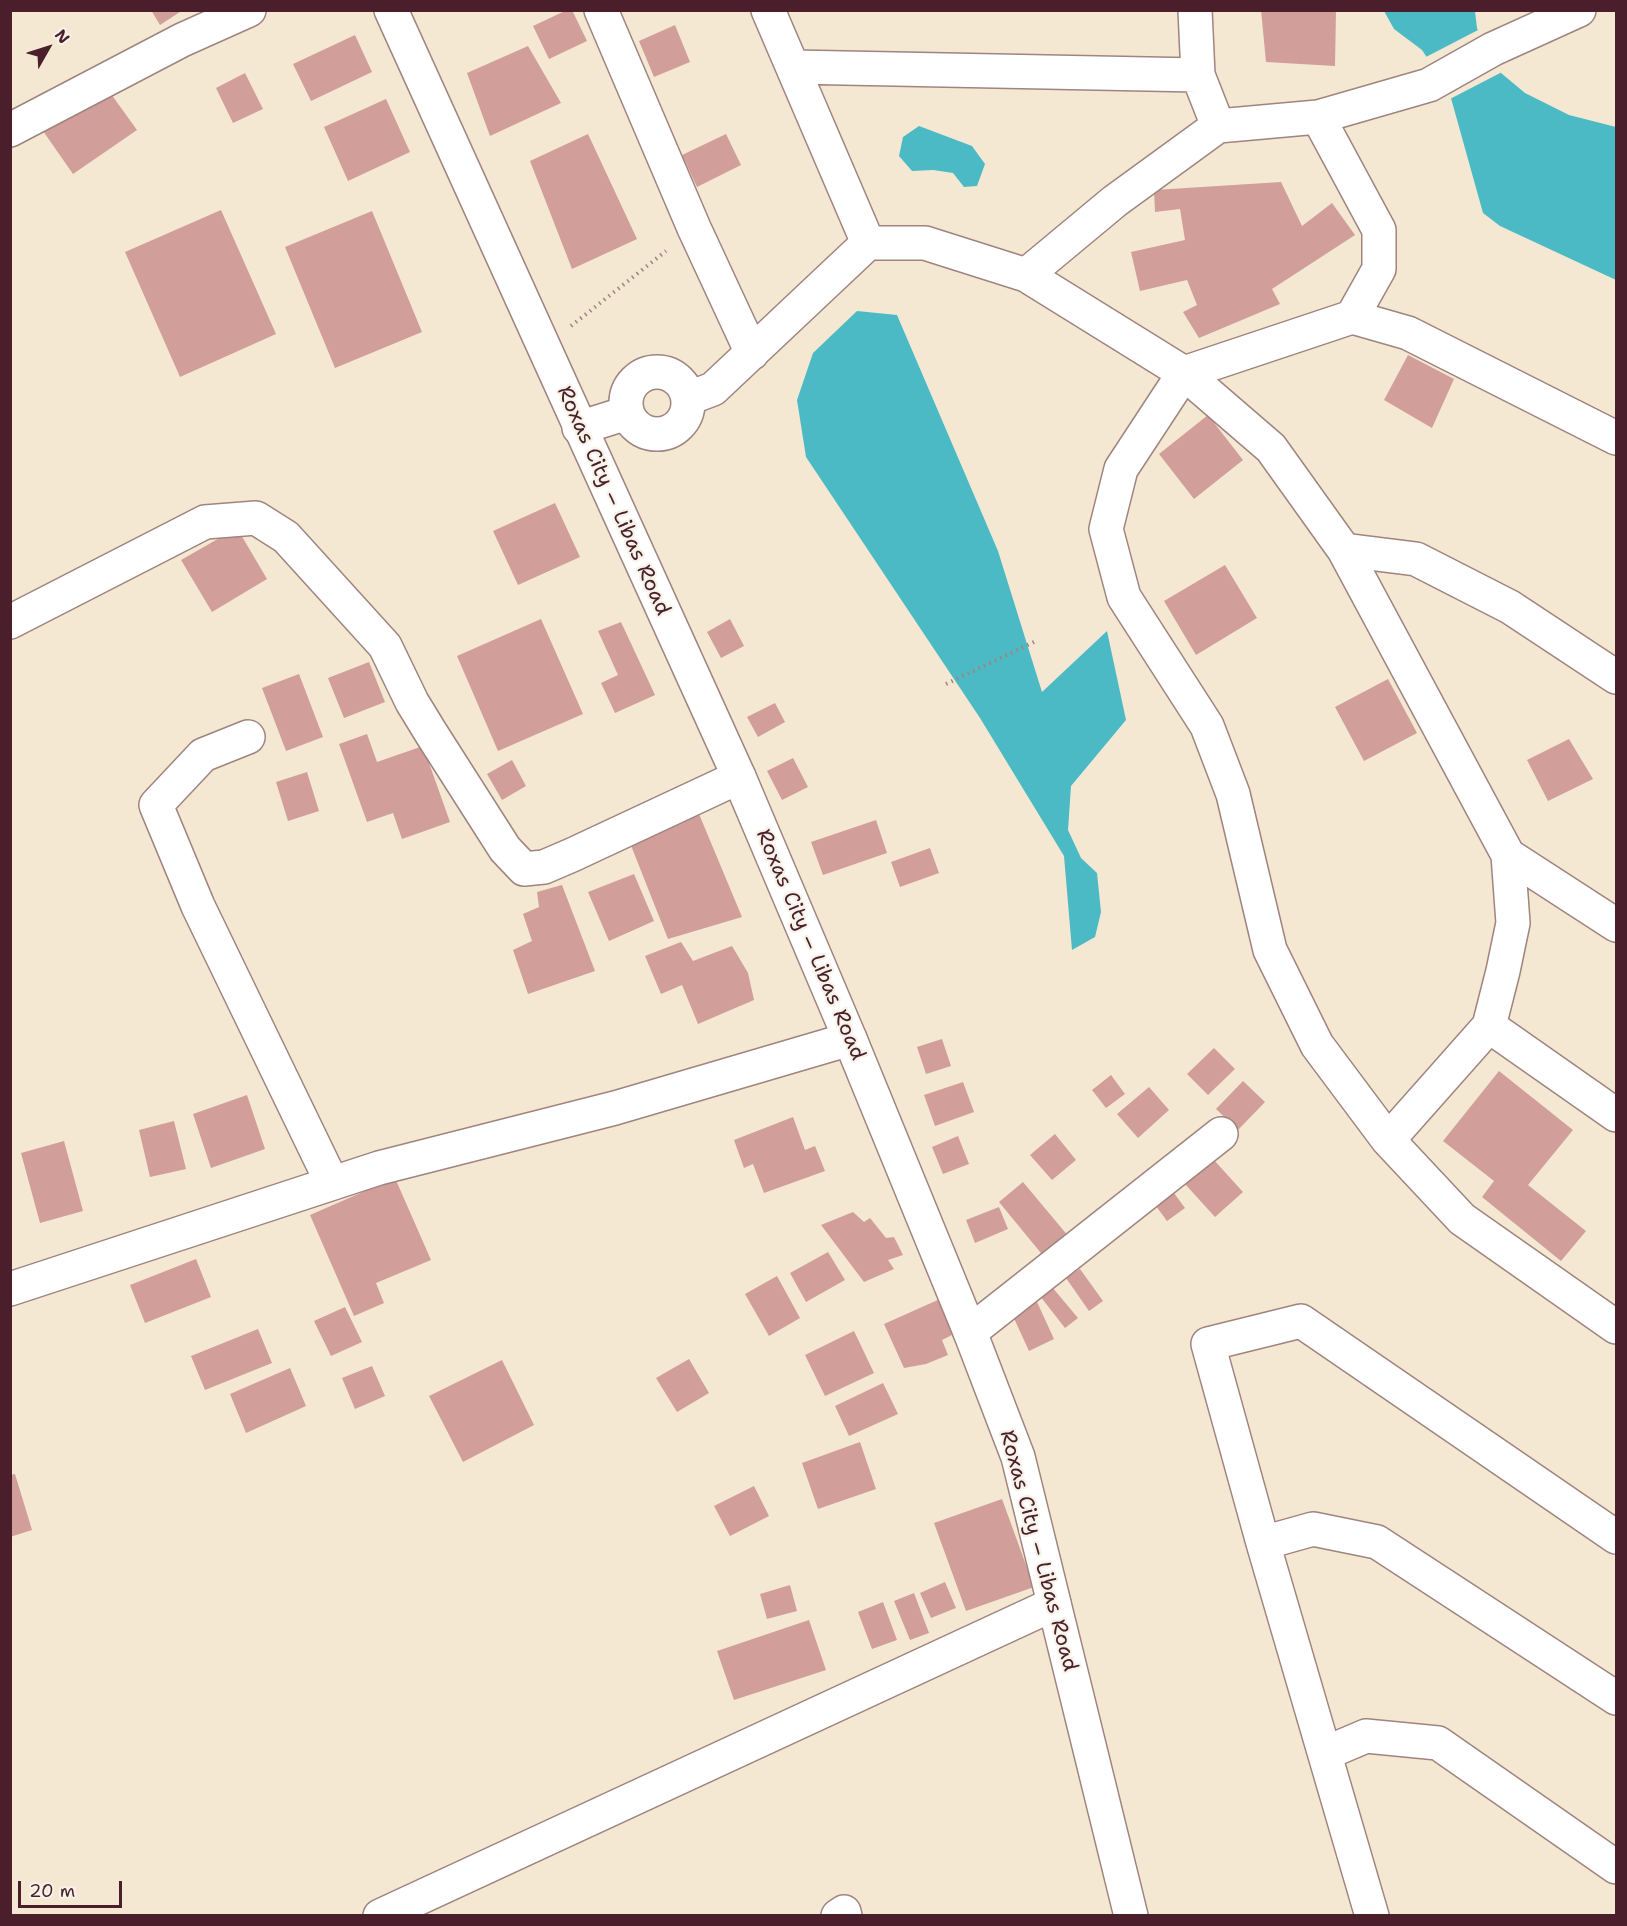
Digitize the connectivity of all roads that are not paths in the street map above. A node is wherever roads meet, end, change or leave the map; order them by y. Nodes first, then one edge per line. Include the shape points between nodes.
1 (249, 10) edge
2 (390, 10) edge
3 (601, 10) edge
4 (768, 10) edge
5 (1195, 10) edge
6 (1579, 10) edge
7 (793, 68) junction
8 (1197, 75) junction
9 (1318, 117) junction
10 (1218, 126) junction
11 (10, 130) edge
12 (868, 243) junction
13 (1026, 275) junction
14 (1352, 317) junction
15 (752, 353) junction
16 (1185, 373) junction
17 (689, 398) junction
18 (627, 412) junction
19 (579, 428) junction
20 (1617, 438) edge
21 (1344, 550) junction
22 (10, 622) edge
23 (1617, 677) edge
24 (248, 737) dead end
25 (739, 777) junction
26 (1508, 855) junction
27 (1617, 925) edge
28 (1489, 1026) junction
29 (850, 1039) junction
30 (1617, 1115) edge
31 (1221, 1134) dead end
32 (1388, 1140) junction
33 (332, 1183) junction
34 (10, 1289) edge
35 (1617, 1327) edge
36 (970, 1332) junction
37 (1617, 1537) edge
38 (1263, 1543) junction
39 (1053, 1604) junction
40 (1617, 1698) edge
41 (1326, 1754) junction
42 (1617, 1867) edge
43 (380, 1916) edge
44 (838, 1916) edge
45 (845, 1916) edge
46 (1131, 1916) edge
47 (1372, 1916) edge

1 - 11 street via 182,40
2 - 19 street, Roxas City – Libas Road
3 - 15 street
4 - 7 street
5 - 8 street
6 - 9 street via 1493,49 1429,85
7 - 8 street
7 - 12 street
8 - 10 street
9 - 10 street
9 - 14 street via 1379,230 1379,269
10 - 13 street via 1115,201
12 - 13 street via 925,243
12 - 15 street
13 - 16 street
14 - 16 street
14 - 20 street via 1408,333
15 - 17 street via 714,388
16 - 21 street via 1271,448
16 - 32 street via 1121,469 1106,529 1124,597 1207,726 1233,794 1270,950 1317,1045
17 - 18 street via 682,423 666,433 649,434 639,429
17 - 18 street via 684,385 674,376 662,371 648,372 628,389
18 - 19 street
19 - 25 street, Roxas City – Libas Road
21 - 23 street via 1416,559 1510,607
21 - 26 street
22 - 25 street via 205,522 256,518 286,537 385,646 431,734 504,849 524,869 544,867
24 - 33 street via 203,755 156,804 198,906
25 - 29 street, Roxas City – Libas Road
26 - 27 street
26 - 28 street via 1513,923
28 - 30 street
28 - 32 street
29 - 33 street via 615,1108
29 - 36 street, Roxas City – Libas Road
31 - 36 street
32 - 35 street via 1462,1219
33 - 34 street
36 - 39 street, Roxas City – Libas Road via 1018,1457
37 - 38 street via 1300,1321 1208,1344
38 - 40 street via 1313,1528 1377,1542
38 - 41 street
39 - 43 street
39 - 46 street, Roxas City – Libas Road
41 - 42 street via 1366,1736 1438,1743
41 - 47 street
44 - 45 street via 844,1912

